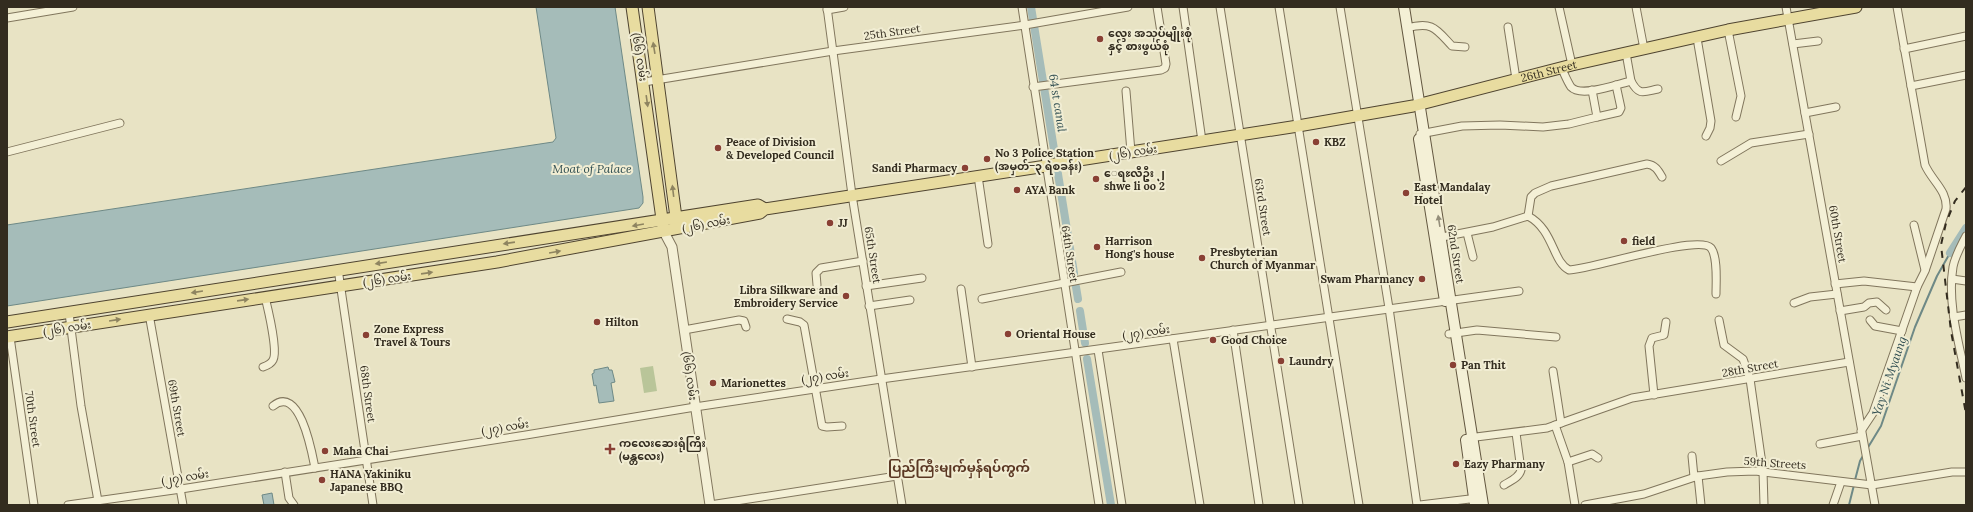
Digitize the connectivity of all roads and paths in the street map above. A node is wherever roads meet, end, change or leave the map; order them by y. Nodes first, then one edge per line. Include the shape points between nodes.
1 (73, 7) edge
2 (632, 7) edge
3 (648, 7) edge
4 (844, 7) edge
5 (1022, 7) edge
6 (1128, 7) edge
7 (1157, 7) edge
8 (1183, 7) edge
9 (1220, 7) edge
10 (1279, 7) edge
11 (1340, 7) edge
12 (1397, 7) edge
13 (1404, 7) edge
14 (1559, 7) edge
15 (1636, 7) edge
16 (1786, 7) edge
17 (1856, 7) edge
18 (1897, 7) edge
19 (827, 8) edge
20 (1100, 9) edge
21 (7, 18) edge
22 (1788, 19) junction
23 (1030, 24) junction
24 (1508, 27) dead end
25 (1408, 28) junction
26 (1728, 30) junction
27 (1966, 36) edge
28 (1697, 38) junction
29 (1818, 41) dead end
30 (1793, 44) junction
31 (1465, 47) dead end
32 (1644, 49) junction
33 (1904, 49) junction
34 (833, 51) junction
35 (1626, 53) junction
36 (1572, 64) junction
37 (1561, 67) junction
38 (1966, 75) edge
39 (1516, 78) junction
40 (659, 80) junction
41 (1632, 81) junction
42 (644, 82) junction
43 (1616, 85) junction
44 (1040, 86) junction
45 (1911, 86) junction
46 (1658, 89) dead end
47 (1592, 90) junction
48 (1126, 91) dead end
49 (1416, 105) junction
50 (1836, 107) dead end
51 (1805, 113) junction
52 (1357, 115) junction
53 (1597, 117) junction
54 (1736, 117) dead end
55 (120, 122) dead end
56 (1298, 126) junction
57 (1421, 134) junction
58 (1809, 134) junction
59 (1240, 135) junction
60 (1706, 136) dead end
61 (1202, 141) junction
62 (7, 152) edge
63 (1131, 152) junction
64 (1721, 161) dead end
65 (1053, 164) junction
66 (978, 176) junction
67 (1662, 177) dead end
68 (852, 195) junction
69 (765, 209) junction
70 (1528, 216) junction
71 (676, 218) junction
72 (662, 220) junction
73 (1914, 226) dead end
74 (678, 229) junction
75 (664, 232) junction
76 (1467, 233) junction
77 (1966, 236) edge
78 (1438, 238) junction
79 (988, 244) dead end
80 (672, 247) junction
81 (1473, 257) dead end
82 (862, 261) junction
83 (338, 269) junction
84 (1925, 271) junction
85 (1121, 272) dead end
86 (922, 278) dead end
87 (1952, 279) junction
88 (1966, 281) edge
89 (1063, 282) junction
90 (1835, 284) junction
91 (817, 285) dead end
92 (341, 286) junction
93 (866, 286) junction
94 (1917, 287) junction
95 (961, 289) dead end
96 (1519, 291) dead end
97 (1716, 294) dead end
98 (1837, 294) junction
99 (265, 297) junction
100 (982, 299) dead end
101 (910, 300) dead end
102 (1448, 301) junction
103 (1794, 303) dead end
104 (869, 306) junction
105 (1389, 308) junction
106 (1840, 310) junction
107 (1886, 310) dead end
108 (69, 313) junction
109 (150, 314) junction
110 (1966, 315) edge
111 (1329, 317) junction
112 (1954, 317) junction
113 (787, 319) dead end
114 (1719, 320) dead end
115 (1870, 320) dead end
116 (7, 322) edge
117 (1666, 322) dead end
118 (1270, 325) junction
119 (71, 327) junction
120 (746, 327) dead end
121 (684, 330) junction
122 (1233, 330) junction
123 (1902, 331) junction
124 (1452, 333) junction
125 (9, 337) edge
126 (1556, 337) dead end
127 (1173, 339) junction
128 (1098, 350) junction
129 (1081, 353) junction
130 (1848, 362) junction
131 (263, 367) dead end
132 (972, 367) junction
133 (1553, 371) dead end
134 (1966, 378) edge
135 (881, 379) junction
136 (1750, 379) junction
137 (815, 389) junction
138 (1654, 395) junction
139 (273, 406) dead end
140 (694, 407) junction
141 (1558, 424) junction
142 (842, 426) dead end
143 (1516, 432) junction
144 (1861, 434) junction
145 (1469, 438) junction
146 (1820, 444) dead end
147 (1692, 456) dead end
148 (1598, 458) dead end
149 (367, 459) junction
150 (1568, 462) junction
151 (315, 468) junction
152 (1763, 471) junction
153 (284, 472) junction
154 (1966, 473) edge
155 (898, 476) junction
156 (1696, 476) junction
157 (1841, 482) junction
158 (1504, 485) dead end
159 (1872, 485) junction
160 (181, 489) junction
161 (98, 501) junction
162 (1627, 501) edge
163 (1479, 502) edge
164 (34, 505) edge
165 (68, 505) edge
166 (183, 505) edge
167 (294, 505) edge
168 (373, 505) edge
169 (710, 505) edge
170 (902, 505) edge
171 (1099, 505) edge
172 (1122, 505) edge
173 (1200, 505) edge
174 (1259, 505) edge
175 (1299, 505) edge
176 (1359, 505) edge
177 (1419, 505) edge
178 (1575, 505) edge
179 (1585, 505) edge
180 (1701, 505) edge
181 (1764, 505) edge
182 (1833, 505) edge
183 (1875, 505) edge

1 - 21 street
2 - 42 main road, (၆၆) လမ်း
40 -> 3 main road, (၆၆) လမ်း
4 - 19 street
5 - 23 street, 64th Street
6 - 20 street, 25th Street
7 - 44 street via 1165,68
8 - 61 street
9 - 59 street, 63rd Street
10 - 56 street
11 - 52 street
12 - 49 main road, 62nd Street
13 - 25 main road, 62nd Street
14 - 36 street
15 - 32 street
16 - 22 street, 60th Street
17 - 22 main road, 26th Street
18 - 33 street
19 - 34 street, 65th Street
20 - 23 street, 25th Street
22 - 26 main road, 26th Street
22 - 30 street, 60th Street
23 - 34 street, 25th Street
23 - 44 street, 64th Street
24 - 39 street
25 - 31 street via 1428,25 1434,27 1452,46
25 - 49 main road, 62nd Street
26 - 28 main road, 26th Street
26 - 54 street via 1742,96
27 - 33 street
28 - 32 main road, 26th Street
28 - 60 street via 1711,121
29 - 30 street
30 - 51 street, 60th Street
32 - 35 main road, 26th Street
33 - 45 street
34 - 40 street, 25th Street
34 - 68 street, 65th Street
35 - 36 main road, 26th Street
35 - 41 street
36 - 37 main road, 26th Street
37 - 39 main road, 26th Street
37 - 47 street via 1572,88 1581,92
38 - 45 street
39 - 49 main road, 26th Street
40 - 42 street, 25th Street
71 -> 40 main road, (၆၆) လမ်း
41 - 43 street
41 - 46 street via 1636,90 1641,92
42 -> 72 main road, (၆၆) လမ်း
43 - 47 street
43 - 53 street via 1621,108 1619,112
44 - 65 street, 64th Street
45 - 84 street via 1925,165 1947,201
47 - 53 street
48 - 63 street
49 - 52 main road, 26th Street
49 - 57 main road, 62nd Street
50 - 51 street
51 - 58 street, 60th Street
52 - 56 main road, 26th Street
52 - 105 street
53 - 57 street via 1543,128 1462,126
55 - 62 street
56 - 59 main road, 26th Street
56 - 111 street
57 - 78 main road, 62nd Street
58 - 64 street via 1751,144
58 - 90 street, 60th Street
59 - 61 main road, (၂၆) လမ်း
59 - 118 street, 63rd Street
61 - 63 main road, (၂၆) လမ်း
63 - 65 main road, (၂၆) လမ်း
65 - 66 main road, (၂၆) လမ်း
65 - 89 street, 64th Street
66 - 68 main road, (၂၆) လမ်း
66 - 79 street
67 - 70 street via 1652,164 1647,164 1551,186 1535,192 1531,197
68 - 69 main road, (၂၆) လမ်း
68 - 82 street, 65th Street
69 - 71 main road, (၂၆) လမ်း via 758,205
69 - 74 main road, (၂၆) လမ်း via 760,213
70 - 76 street
70 - 97 street via 1544,228 1560,261 1569,270 1680,246 1706,245 1710,247 1714,258
71 - 72 main road, (၂၆) လမ်း
71 - 74 main road, (၆၆) လမ်း
72 - 75 main road, (၆၆) လမ်း
72 -> 83 main road, (၂၆) လမ်း
73 - 84 street
74 - 75 main road, (၂၆) လမ်း
74 - 80 street, (၆၆) လမ်း
75 - 80 street, (၆၆) လမ်း
92 -> 75 main road, (၂၆) လမ်း via 497,262
76 - 78 street
76 - 81 street
77 - 87 street via 1953,266
78 - 102 main road, 62nd Street
80 - 121 street, (၆၆) လမ်း
82 - 91 street via 821,268 816,273
82 - 93 street, 65th Street
83 - 92 street, 68th Street
83 -> 108 main road, (၂၆) လမ်း
84 - 94 street
85 - 89 street
86 - 93 street
87 - 88 street
87 - 112 street
89 - 100 street
89 - 129 street, 64th Street
90 - 94 street via 1864,281
90 - 98 street, 60th Street
92 - 99 main road, (၂၆) လမ်း
92 - 149 street, 68th Street
93 - 104 street, 65th Street
94 - 123 street
95 - 132 street
96 - 102 street, (၂၇) လမ်း
98 - 103 street via 1810,297
98 - 106 street, 60th Street
109 -> 99 main road, (၂၆) လမ်း
99 - 131 street via 274,356 270,364
101 - 104 street
102 - 105 street, (၂၇) လမ်း
102 - 124 main road, 62nd Street
104 - 135 street, 65th Street
105 - 111 street, (၂၇) လမ်း
105 - 177 street
106 - 107 street via 1864,307 1876,302
106 - 130 street, 60th Street
108 - 116 main road, (၂၆) လမ်း
108 - 119 street
119 -> 109 main road, (၂၆) လမ်း
109 - 160 street, 69th Street
110 - 112 street
111 - 118 street, (၂၇) လမ်း
111 - 176 street
112 - 134 street
113 - 137 street via 803,323
114 - 136 street via 1724,346 1743,360
115 - 123 street via 1875,326
117 - 138 street via 1664,335 1652,338 1649,346
118 - 122 street, (၂၇) လမ်း
118 - 175 street, 63rd Street
119 - 125 main road, (၂၆) လမ်း
119 - 161 street via 81,406
120 - 121 street via 744,321 739,320
121 - 140 street, (၆၆) လမ်း
122 - 127 street, (၂၇) လမ်း
122 - 174 street
123 - 144 street via 1873,413
124 - 126 street via 1477,330
124 - 145 main road, 62nd Street
125 - 164 street, 70th Street
127 - 128 street, (၂၇) လမ်း
127 - 173 street
128 - 129 street, (၂၇) လမ်း
128 - 172 street
129 - 132 street, (၂၇) လမ်း
129 - 171 street, 64th Street
130 - 136 street, 28th Street
130 - 144 street, 60th Street
132 - 135 street, (၂၇) လမ်း
133 - 141 street
135 - 137 street, (၂၇) လမ်း
135 - 155 street, 65th Street
136 - 138 street, 28th Street
136 - 152 street
137 - 140 street, (၂၇) လမ်း
137 - 142 street via 822,426
138 - 141 street, 28th Street via 1623,401
139 - 151 street via 284,402 296,410 309,442
140 - 149 street, (၂၇) လမ်း via 526,436
140 - 169 street, (၆၆) လမ်း
141 - 143 street, 28th Street via 1539,430
141 - 150 street
143 - 145 street, 28th Street
143 - 158 street via 1521,470 1520,474
144 - 146 street
144 - 159 street, 60th Street
145 - 163 main road, 62nd Street
147 - 156 street
148 - 150 street via 1592,454
149 - 151 street, (၂၇) လမ်း
149 - 168 street, 68th Street
150 - 178 street
151 - 153 street, (၂၇) လမ်း
152 - 156 street, 59th Streets
152 - 157 street, 59th Streets
152 - 181 street
153 - 160 street, (၂၇) လမ်း
153 - 167 street
154 - 159 street, 59th Streets via 1952,472
155 - 169 street
155 - 170 street, 65th Street
156 - 162 street, 59th Streets
156 - 180 street
157 - 159 street, 59th Streets
157 - 182 street
159 - 183 street, 60th Street
160 - 161 street, (၂၇) လမ်း
160 - 166 street, 69th Street
161 - 165 street, (၂၇) လမ်း
162 - 179 street, 59th Streets
163 - 177 street

